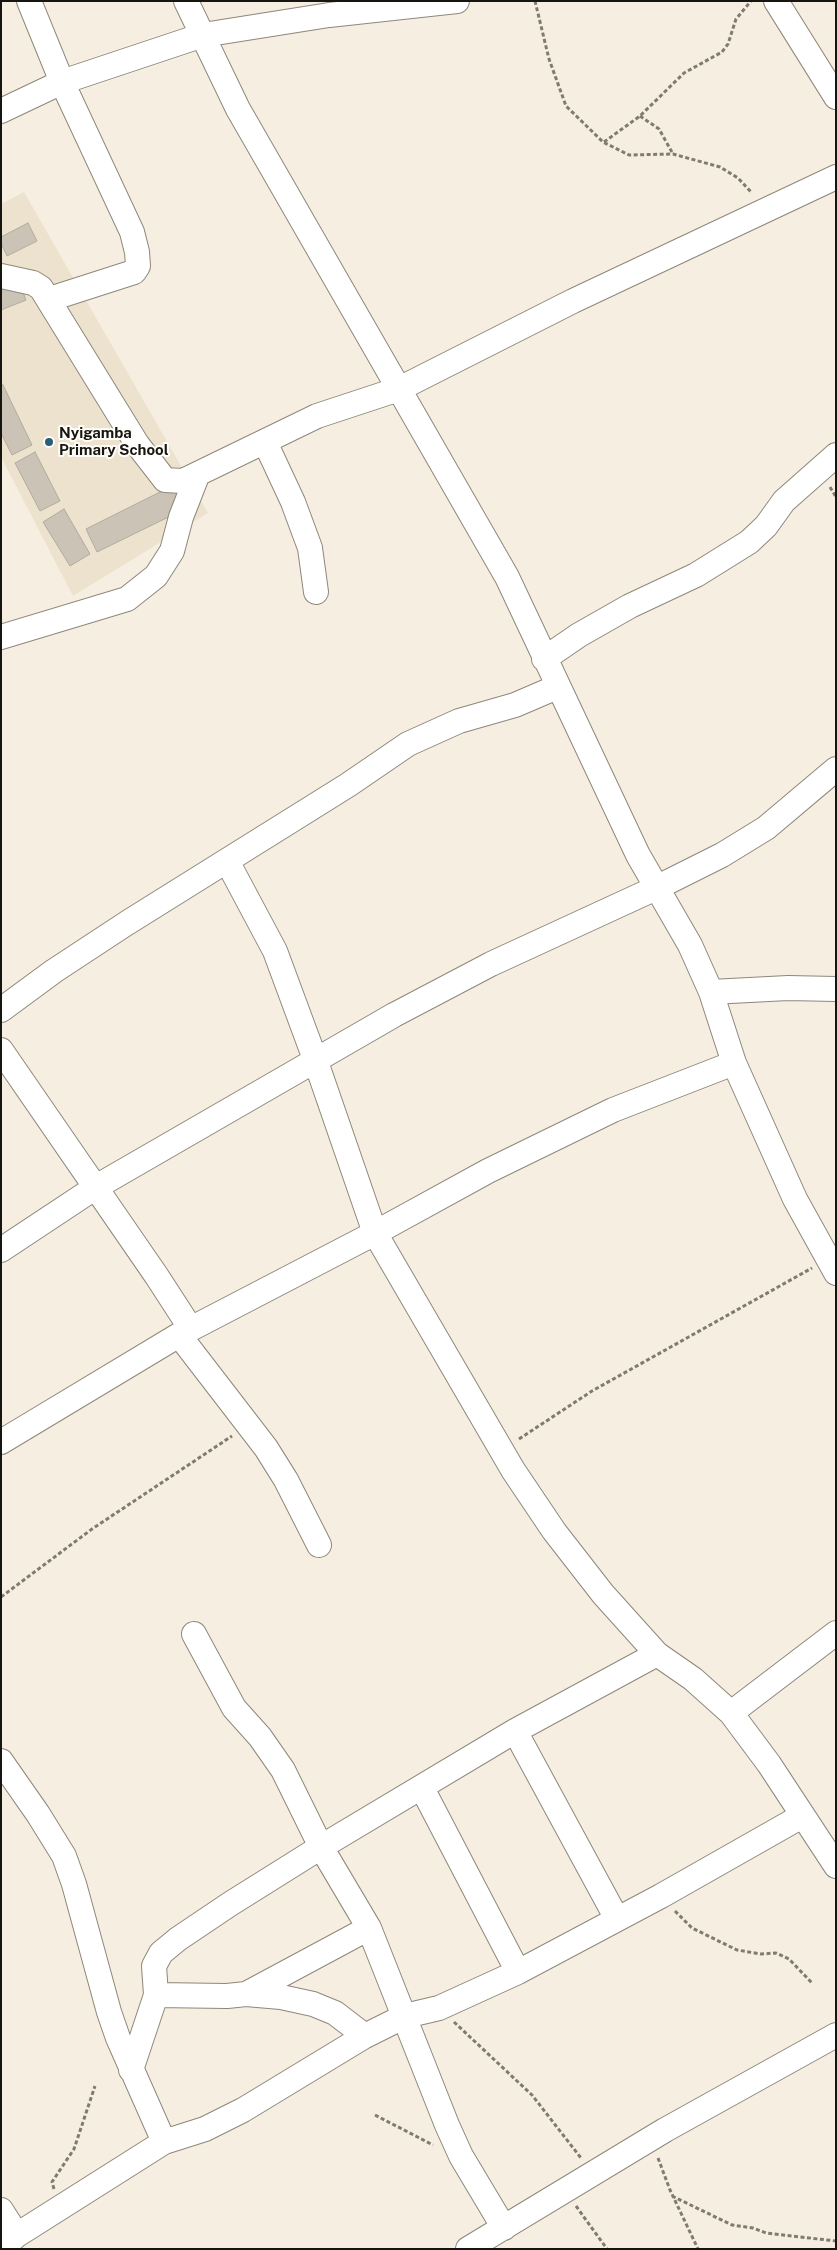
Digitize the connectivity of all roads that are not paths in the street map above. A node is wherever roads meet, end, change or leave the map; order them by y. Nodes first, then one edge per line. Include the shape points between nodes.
1 (29, 1) edge
2 (186, 1) edge
3 (457, 1) edge
4 (776, 1) edge
5 (203, 35) junction
6 (62, 82) junction
7 (836, 96) edge
8 (1, 111) edge
9 (836, 177) edge
10 (1, 276) edge
11 (50, 299) junction
12 (399, 389) junction
13 (265, 442) junction
14 (836, 455) edge
15 (197, 476) junction
16 (316, 592) dead end
17 (1, 636) edge
18 (544, 659) junction
19 (557, 687) junction
20 (836, 769) edge
21 (227, 861) junction
22 (656, 888) junction
23 (836, 989) edge
24 (711, 992) junction
25 (1, 1010) edge
26 (1, 1050) edge
27 (315, 1059) junction
28 (734, 1063) junction
29 (96, 1187) junction
30 (375, 1233) junction
31 (1, 1250) edge
32 (832, 1266) edge
33 (185, 1332) junction
34 (1, 1442) edge
35 (319, 1545) dead end
36 (836, 1633) edge
37 (194, 1634) dead end
38 (657, 1654) junction
39 (731, 1713) junction
40 (515, 1731) junction
41 (1, 1761) edge
42 (422, 1788) junction
43 (802, 1816) junction
44 (321, 1847) junction
45 (836, 1866) edge
46 (617, 1920) junction
47 (369, 1928) junction
48 (518, 1972) junction
49 (246, 1994) junction
50 (156, 1995) junction
51 (405, 2016) junction
52 (836, 2035) edge
53 (365, 2036) junction
54 (132, 2070) junction
55 (164, 2142) junction
56 (1, 2210) edge
57 (504, 2228) junction
58 (9, 2242) edge
59 (468, 2249) edge

1 - 6 street
2 - 5 street
3 - 5 street via 329,15
4 - 7 street
5 - 6 street
5 - 12 street via 238,109
6 - 8 street
6 - 11 street via 132,232 138,266 134,272
9 - 12 street via 658,260
10 - 11 street via 33,283
11 - 15 street via 137,444 165,480 183,481
12 - 13 street via 317,416
12 - 18 street via 507,578
13 - 15 street
13 - 16 street via 310,548
14 - 18 street via 784,501 766,526 748,542 696,575 630,606 579,635
15 - 17 street via 172,551 156,576 127,599
18 - 19 street
19 - 21 street via 459,721 408,744
19 - 22 street
20 - 22 street via 766,828 722,855
21 - 25 street via 119,928
21 - 27 street via 275,951
22 - 24 street via 690,944
22 - 27 street via 491,964
23 - 24 street
24 - 28 street
26 - 29 street
27 - 29 street
27 - 30 street
28 - 30 street via 613,1110 488,1171
28 - 32 street via 795,1199
29 - 31 street
29 - 33 street
30 - 33 street
30 - 38 street via 502,1450 554,1531
33 - 34 street
33 - 35 street via 247,1426 266,1448
36 - 39 street
37 - 44 street via 234,1708 283,1770
38 - 39 street via 693,1679
38 - 40 street
39 - 43 street
40 - 42 street
40 - 46 street
41 - 54 street via 64,1856 109,2012
42 - 44 street
42 - 48 street
43 - 45 street
43 - 46 street
44 - 47 street
44 - 50 street via 230,1904 161,1953 154,1966
46 - 48 street
47 - 49 street
47 - 51 street
48 - 51 street via 439,2008
49 - 50 street
49 - 53 street via 280,1996 313,2004 334,2013
50 - 54 street
51 - 53 street
51 - 57 street via 427,2079 461,2156
52 - 57 street via 652,2138
53 - 55 street via 243,2110 205,2129
54 - 55 street
55 - 58 street
56 - 58 street
57 - 59 street

